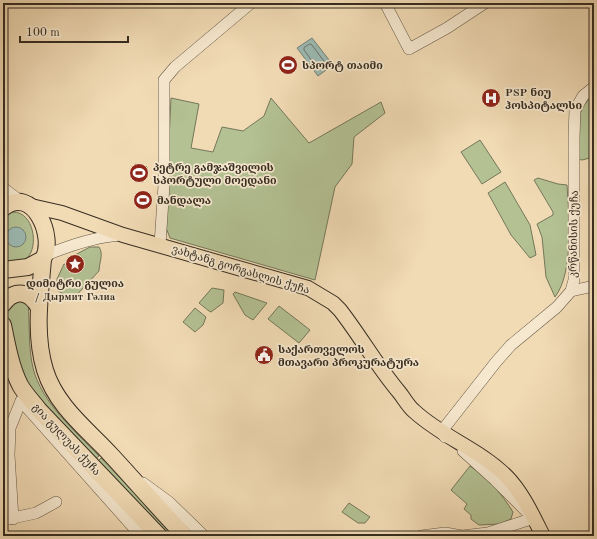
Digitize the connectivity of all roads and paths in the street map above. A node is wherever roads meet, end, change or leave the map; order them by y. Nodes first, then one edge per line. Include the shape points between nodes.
1 (251, 3) edge
2 (385, 3) edge
3 (478, 5) edge
4 (594, 87) edge
5 (3, 188) edge
6 (27, 205) junction
7 (3, 208) edge
8 (123, 234) junction
9 (160, 244) junction
10 (43, 257) junction
11 (3, 258) edge
12 (10, 270) edge
13 (594, 286) edge
14 (571, 291) junction
15 (3, 304) edge
16 (40, 308) junction
17 (3, 325) edge
18 (3, 362) edge
19 (23, 394) junction
20 (441, 432) junction
21 (128, 473) junction
22 (6, 482) edge
23 (56, 502) dead end
24 (8, 519) edge
25 (528, 519) junction
26 (141, 536) edge
27 (159, 536) edge
28 (185, 536) edge
29 (204, 536) edge
30 (421, 536) edge
31 (543, 536) edge

1 - 9 street via 175,67 164,80 164,185
2 - 3 street via 409,49 447,28
4 - 14 street, კრწანისის ქუჩა via 583,96 575,110 574,280
5 - 6 street, ვახტანგ გორგასლის ქუჩა
6 - 7 highway via 10,204
6 - 8 main road, ვახტანგ გორგასლის ქუჩა via 62,213
6 - 10 highway, გია გულუას ქუჩა via 38,214 44,227 46,239
8 - 9 main road, ვახტანგ გორგასლის ქუჩა
8 - 10 street, ვახტანგ გორგასლის ქუჩა via 96,238
9 - 20 main road, ვახტანგ გორგასლის ქუჩა via 308,288 333,303 345,315 414,411
10 - 12 highway via 33,265
10 - 16 highway, გია გულუას ქუჩა
11 - 12 highway
13 - 14 street
14 - 20 street, კრწანისის ქუჩა via 557,307 506,350
15 - 16 highway via 11,296 23,294 32,297
16 - 21 highway, გია გულუას ქუჩა via 42,358 54,393
17 - 19 highway, გია გულუას ქუჩა via 14,371
18 - 19 highway
19 - 22 street via 10,428
19 - 26 street, გია გულუას ქუჩა
19 - 27 highway, გია გულუას ქუჩა
20 - 25 main road, ვახტანგ გორგასლის ქუჩა via 504,474 519,492
21 - 28 highway, გია გულუას ქუჩა
21 - 29 street, გია გულუას ქუჩა via 169,502
22 - 24 street
23 - 24 street via 36,513
25 - 30 street via 488,533
25 - 31 main road, ვახტანგ გორგასლის ქუჩა

